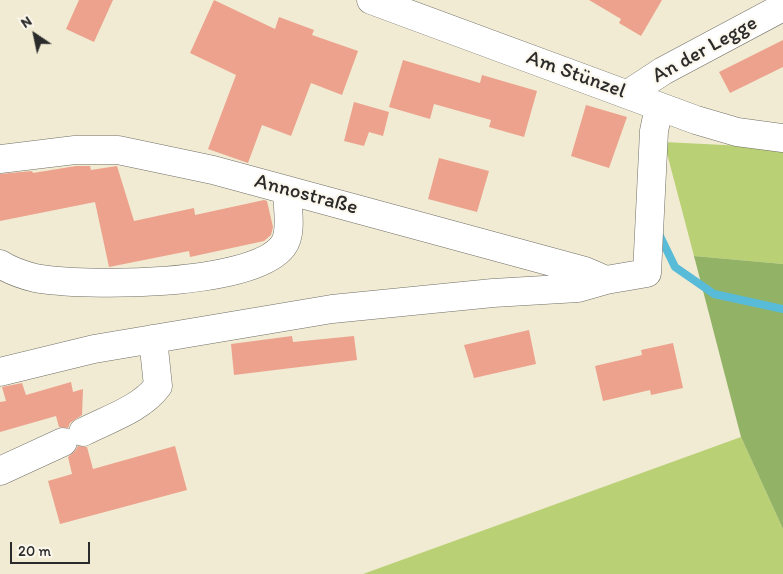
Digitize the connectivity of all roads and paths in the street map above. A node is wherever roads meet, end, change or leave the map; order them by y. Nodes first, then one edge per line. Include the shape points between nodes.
1 (371, 0) edge
2 (783, 7) edge
3 (628, 94) junction
4 (659, 107) junction
5 (783, 138) edge
6 (0, 159) edge
7 (287, 190) junction
8 (0, 264) edge
9 (613, 279) junction
10 (153, 339) junction
11 (0, 372) edge
12 (0, 471) edge

1 - 3 street, Am Stünzel
2 - 3 street, An der Legge via 663,71
3 - 4 street, Am Stünzel
4 - 5 street, Am Stünzel via 717,127
4 - 9 street via 654,131 647,273
6 - 7 street, Annostraße via 74,150 118,150
7 - 8 street via 287,238 282,247 269,258 224,274 128,283 84,282 25,276
7 - 9 street, Annostraße
9 - 10 street via 578,288 332,309
10 - 11 street via 94,349
10 - 12 street via 158,386 140,404

